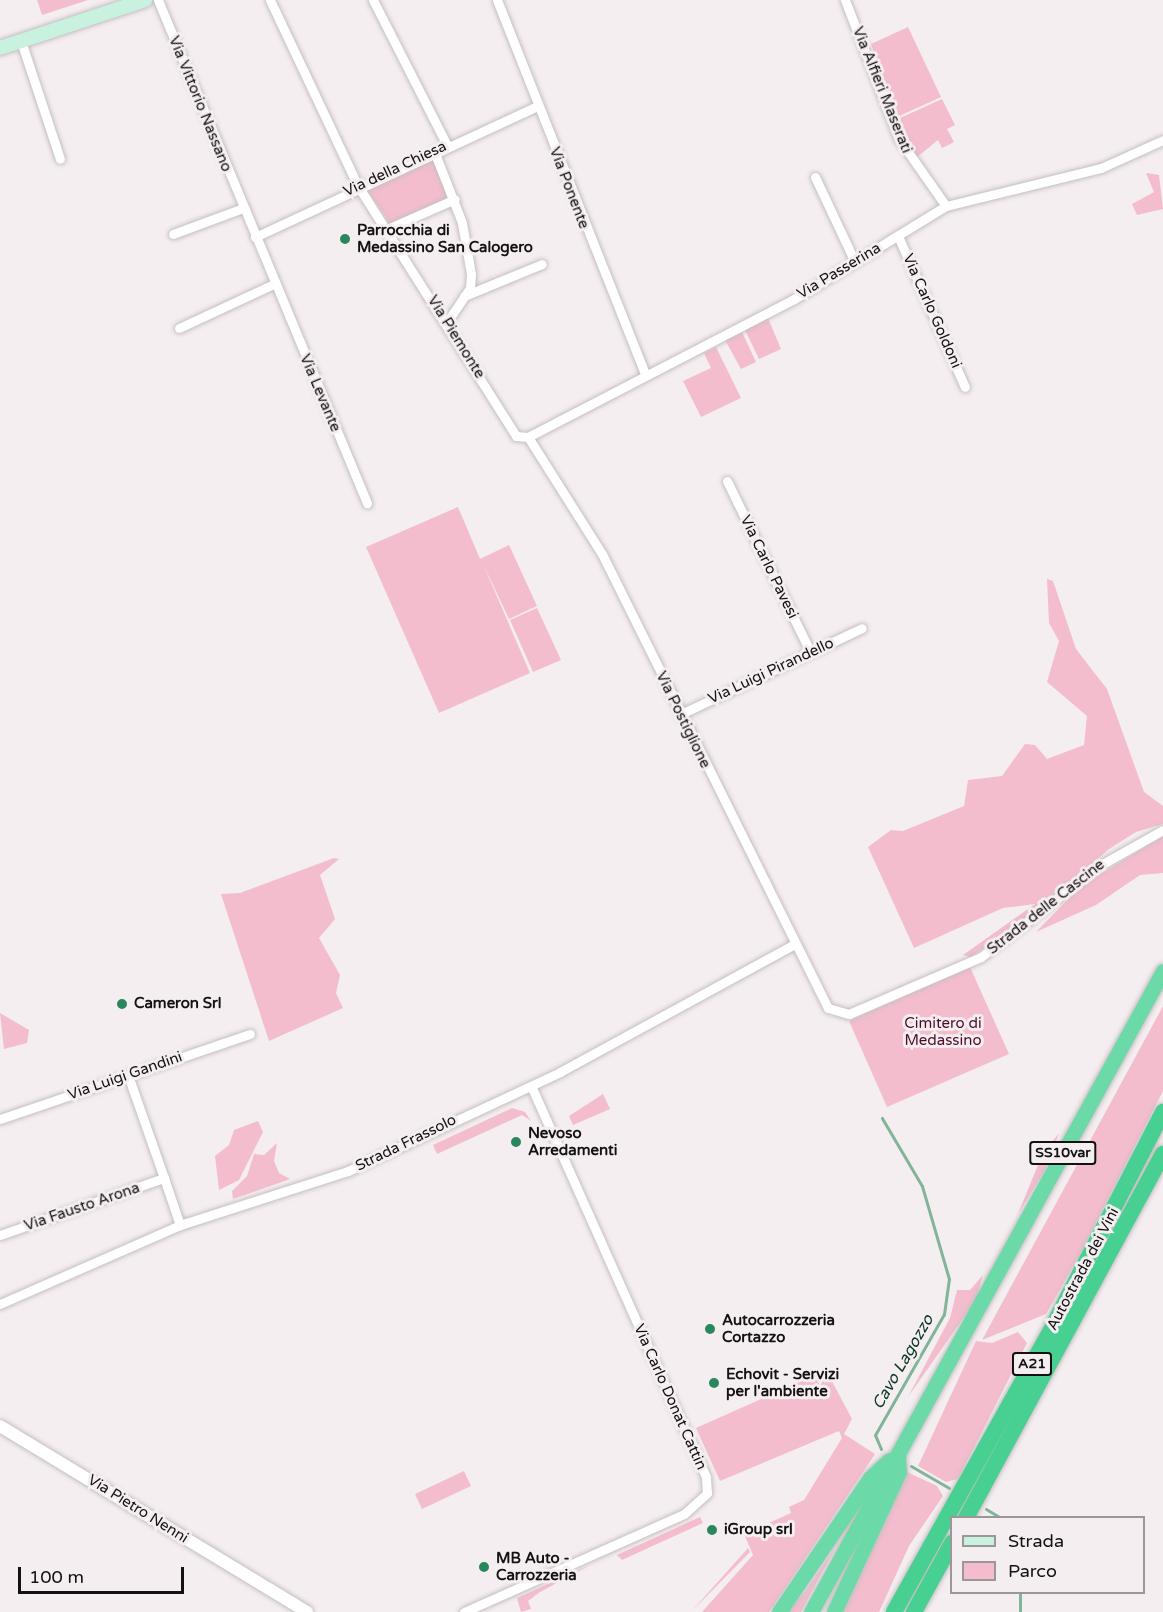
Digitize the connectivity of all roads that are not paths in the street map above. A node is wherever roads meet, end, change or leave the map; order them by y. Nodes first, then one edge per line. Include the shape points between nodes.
1 (145, 0) edge
2 (158, 0) edge
3 (270, 0) edge
4 (373, 0) edge
5 (496, 0) edge
6 (846, 0) edge
7 (21, 41) junction
8 (0, 48) edge
9 (537, 106) junction
10 (1163, 140) edge
11 (447, 145) junction
12 (434, 151) junction
13 (60, 159) dead end
14 (815, 177) dead end
15 (358, 186) junction
16 (454, 199) junction
17 (946, 206) junction
18 (243, 208) junction
19 (387, 229) junction
20 (172, 234) dead end
21 (898, 236) junction
22 (255, 237) junction
23 (855, 262) junction
24 (542, 264) dead end
25 (274, 284) junction
26 (463, 296) junction
27 (447, 322) junction
28 (179, 328) dead end
29 (645, 374) junction
30 (965, 387) dead end
31 (528, 437) junction
32 (727, 481) dead end
33 (367, 503) dead end
34 (862, 628) dead end
35 (811, 653) junction
36 (681, 714) junction
37 (1163, 830) edge
38 (795, 944) junction
39 (1163, 971) edge
40 (828, 1008) joint
41 (250, 1034) dead end
42 (128, 1075) junction
43 (531, 1086) junction
44 (1163, 1112) edge
45 (0, 1119) edge
46 (1163, 1154) edge
47 (164, 1178) junction
48 (180, 1225) junction
49 (0, 1235) edge
50 (0, 1304) edge
51 (0, 1426) edge
52 (899, 1451) junction
53 (967, 1516) edge
54 (950, 1545) edge
55 (307, 1612) edge
56 (464, 1612) edge
57 (779, 1612) edge
58 (811, 1612) edge
59 (834, 1612) edge
60 (894, 1612) edge
61 (914, 1612) edge

1 - 7 main road
2 - 18 street, Via Vittorio Nassano
3 - 15 street
4 - 11 street
5 - 9 street, Via Ponente
6 - 17 street, Via Alfieri Maserati via 899,139
7 - 8 main road
7 - 13 street
9 - 11 street, Via della Chiesa
9 - 29 street, Via Ponente
10 - 17 street, Via Passerina via 1101,168
11 - 12 street, Via della Chiesa
12 - 15 street, Via della Chiesa
12 - 16 street
14 - 23 street
15 - 19 street, Via Piemonte
15 - 22 street, Via della Chiesa
16 - 19 street
16 - 26 street via 471,274
17 - 21 street, Via Passerina
18 - 20 street
18 - 22 street, Via Vittorio Nassano
19 - 27 street, Via Piemonte
21 - 23 street, Via Passerina
21 - 30 street, Via Carlo Goldoni
22 - 25 street, Via Vittorio Nassano
23 - 29 street, Via Passerina
24 - 26 street
25 - 28 street
25 - 33 street, Via Levante
26 - 27 street
27 - 31 street, Via Piemonte via 516,436
29 - 31 street, Via Passerina
31 - 36 street, Via Postiglione via 602,554
32 - 35 street, Via Carlo Pavesi
34 - 35 street, Via Luigi Pirandello
35 - 36 street, Via Luigi Pirandello
36 - 38 street, Via Postiglione
37 - 40 street, Strada delle Cascine via 1099,866 981,957 849,1014
38 - 40 street, Via Postiglione
38 - 43 street, Strada Frassolo
39 - 52 highway, SS10var
41 - 42 street, Via Luigi Gandini
42 - 45 street, Via Luigi Gandini
42 - 47 street
43 - 48 street, Strada Frassolo via 322,1181
43 - 56 street, Via Carlo Donat Cattin via 708,1486 694,1509
44 - 60 highway, Autostrada dei Vini / A21 via 1053,1326
46 - 53 highway, Autostrada dei Vini / A21
47 - 48 street
47 - 49 street, Via Fausto Arona
48 - 50 street, Strada Frassolo
51 - 55 street, Via Pietro Nenni
52 - 57 highway via 870,1478
52 - 58 highway, SS10var
52 - 59 highway via 899,1472
54 - 61 highway

